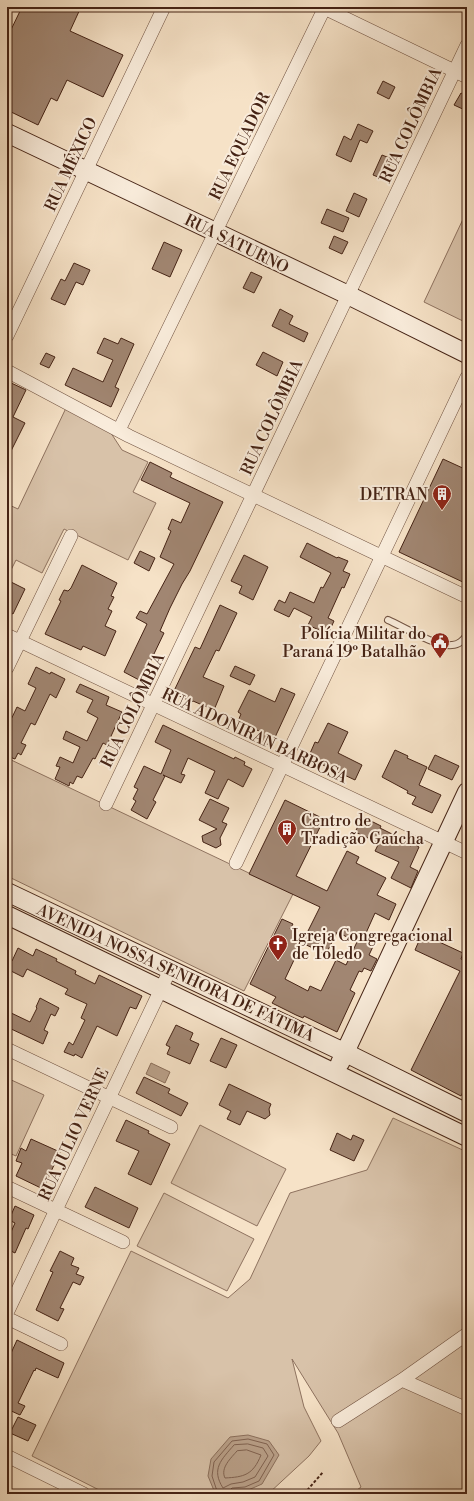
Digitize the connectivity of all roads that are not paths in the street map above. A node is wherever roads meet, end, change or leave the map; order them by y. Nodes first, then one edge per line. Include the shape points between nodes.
1 (164, 7) edge
2 (324, 7) edge
3 (467, 45) edge
4 (455, 71) junction
5 (467, 77) edge
6 (7, 123) edge
7 (7, 132) edge
8 (88, 166) junction
9 (218, 228) junction
10 (350, 291) junction
11 (7, 336) edge
12 (467, 343) edge
13 (467, 354) edge
14 (7, 371) edge
15 (467, 376) edge
16 (118, 430) junction
17 (253, 495) junction
18 (71, 536) dead end
19 (382, 556) junction
20 (467, 597) edge
21 (388, 620) dead end
22 (467, 635) edge
23 (7, 636) edge
24 (20, 642) junction
25 (7, 668) edge
26 (153, 705) junction
27 (282, 766) junction
28 (467, 792) edge
29 (106, 804) dead end
30 (467, 815) edge
31 (454, 847) edge
32 (236, 863) dead end
33 (7, 892) edge
34 (7, 915) edge
35 (170, 970) junction
36 (161, 989) junction
37 (7, 1049) edge
38 (348, 1054) junction
39 (339, 1075) junction
40 (109, 1098) junction
41 (467, 1113) edge
42 (171, 1127) dead end
43 (467, 1137) edge
44 (7, 1186) edge
45 (56, 1210) junction
46 (122, 1242) dead end
47 (7, 1313) edge
48 (7, 1318) edge
49 (467, 1334) edge
50 (61, 1344) dead end
51 (402, 1380) junction
52 (467, 1409) edge
53 (338, 1421) dead end
54 (7, 1456) edge
55 (84, 1494) edge

1 - 8 street, RUA MÉXICO
2 - 4 street
2 - 9 street, RUA EQUADOR
3 - 4 street, RUA COLÔMBIA
4 - 5 street
4 - 10 street, RUA COLÔMBIA
6 - 8 street, RUA SATURNO
7 - 8 street, RUA SATURNO
8 - 9 street, RUA SATURNO
8 - 11 street, RUA MÉXICO
9 - 10 street, RUA SATURNO
9 - 16 street, RUA EQUADOR
10 - 12 street, RUA SATURNO
10 - 13 street, RUA SATURNO
10 - 17 street, RUA COLÔMBIA
14 - 16 street
15 - 19 street
16 - 17 street
17 - 19 street
17 - 26 street, RUA COLÔMBIA
18 - 24 street
19 - 20 street
19 - 27 street
21 - 22 lane via 441,645 462,642
23 - 24 street, RUA ADONIRAN BARBOSA
24 - 25 street
24 - 26 street, RUA ADONIRAN BARBOSA
26 - 27 street, RUA ADONIRAN BARBOSA
26 - 29 street, RUA COLÔMBIA
27 - 31 street, RUA ADONIRAN BARBOSA
27 - 32 street
28 - 31 street
30 - 31 street
31 - 38 street
33 - 35 street, AVENIDA NOSSA SENHORA DE FÁTIMA
34 - 36 street, AVENIDA NOSSA SENHORA DE FÁTIMA
35 - 36 street, RUA JULIO VERNE
35 - 38 street, AVENIDA NOSSA SENHORA DE FÁTIMA
36 - 39 street, AVENIDA NOSSA SENHORA DE FÁTIMA
36 - 40 street, RUA JULIO VERNE
37 - 40 street
38 - 39 street via 345,1071
38 - 41 street, AVENIDA NOSSA SENHORA DE FÁTIMA
39 - 43 street, AVENIDA NOSSA SENHORA DE FÁTIMA
40 - 42 street
40 - 45 street, RUA JULIO VERNE
44 - 45 street
45 - 46 street
45 - 47 street, RUA JULIO VERNE
48 - 50 street
49 - 51 street
51 - 52 street
51 - 53 street
54 - 55 street

